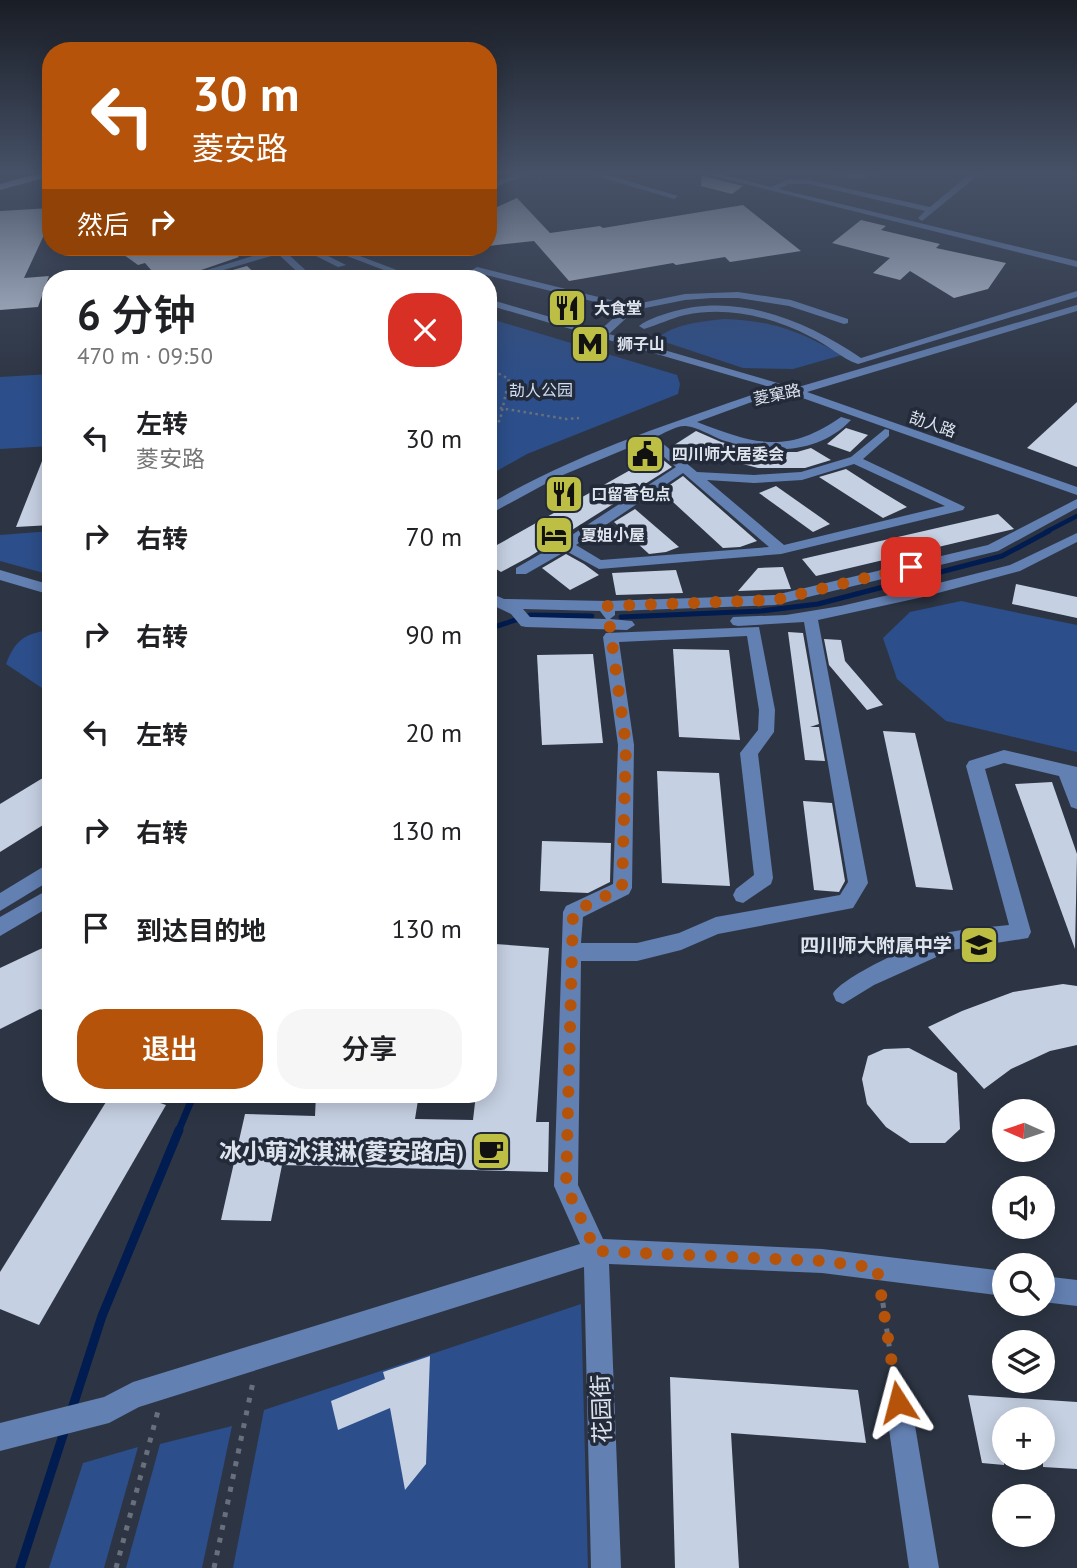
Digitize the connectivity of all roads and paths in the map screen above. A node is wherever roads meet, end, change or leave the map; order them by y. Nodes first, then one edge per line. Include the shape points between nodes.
1 (1000, 245) edge
2 (260, 256) edge
3 (285, 256) edge
4 (322, 256) edge
5 (346, 256) edge
6 (1077, 264) edge
7 (213, 270) edge
8 (300, 270) edge
9 (352, 270) edge
10 (389, 270) edge
11 (497, 275) edge
12 (1077, 294) edge
13 (497, 305) edge
14 (631, 308) junction
15 (1077, 308) edge
16 (497, 315) edge
17 (844, 321) dead end
18 (644, 326) dead end
19 (603, 334) junction
20 (858, 361) junction
21 (497, 373) edge
22 (751, 387) junction
23 (773, 390) junction
24 (794, 392) junction
25 (497, 407) edge
26 (503, 407) junction
27 (579, 418) dead end
28 (845, 420) junction
29 (687, 422) junction
30 (497, 424) edge
31 (885, 433) junction
32 (648, 437) junction
33 (855, 460) junction
34 (684, 467) junction
35 (696, 476) junction
36 (497, 491) edge
37 (1077, 491) edge
38 (1077, 502) edge
39 (497, 505) edge
40 (1077, 537) edge
41 (566, 545) junction
42 (781, 550) junction
43 (521, 571) dead end
44 (0, 575) edge
45 (42, 587) edge
46 (775, 600) junction
47 (497, 602) edge
48 (607, 606) junction
49 (515, 612) junction
50 (810, 616) junction
51 (786, 620) junction
52 (610, 631) junction
53 (1071, 773) edge
54 (1077, 802) edge
55 (42, 876) edge
56 (743, 895) dead end
57 (0, 902) edge
58 (42, 905) edge
59 (0, 928) edge
60 (571, 952) junction
61 (843, 994) dead end
62 (596, 1251) junction
63 (877, 1268) junction
64 (992, 1282) edge
65 (1055, 1290) edge
66 (1077, 1293) edge
67 (258, 1356) junction
68 (165, 1385) junction
69 (898, 1402) joint
70 (0, 1437) edge
71 (116, 1568) edge
72 (214, 1568) edge
73 (606, 1568) edge
74 (924, 1568) edge

1 - 6 street
2 - 7 street
3 - 8 street
4 - 9 street
5 - 10 street
11 - 14 street
12 - 20 street, 菱窠路
13 - 19 street
14 - 17 street via 692,294 723,293 789,301
14 - 19 street
15 - 24 street, 菱窠路
16 - 22 street
18 - 20 street via 695,310 765,315 809,328
19 - 23 street
20 - 23 street, 菱窠路
21 - 26 path via 509,379
22 - 23 street
22 - 36 street, 菱窠路 via 590,449
23 - 24 street, 劼人路
23 - 28 street
23 - 29 street, 菱窠路
24 - 37 street, 劼人路
25 - 26 path
26 - 27 path
26 - 30 path
28 - 29 street via 812,442 782,446 755,446
28 - 31 street
29 - 32 street, 菱窠路
31 - 33 street
31 - 38 street
32 - 34 street
32 - 39 street, 菱窠路 via 528,485
33 - 35 street via 802,476
33 - 42 street via 958,508
34 - 35 street
34 - 41 street
35 - 42 street
38 - 46 street via 993,548
40 - 50 street via 1014,568
41 - 42 street via 598,565
41 - 43 street
44 - 45 street
46 - 48 street
46 - 51 street
47 - 49 street
48 - 49 street
48 - 52 street
49 - 52 street
50 - 51 street
50 - 60 street via 858,883 846,901 716,926 637,952
51 - 52 street
52 - 56 street via 754,631 766,732 749,753 764,878
52 - 60 street via 626,745 622,888 573,912
53 - 54 street
53 - 61 street via 1004,756 975,766 1021,932 950,942 867,978
55 - 57 street
58 - 59 street
60 - 62 street via 566,1186
62 - 63 street via 822,1261
62 - 67 street
62 - 73 street, 花园街
63 - 64 street
63 - 69 path
65 - 66 street
67 - 68 street
67 - 72 path
68 - 70 street via 109,1409
68 - 71 path
69 - 74 street

